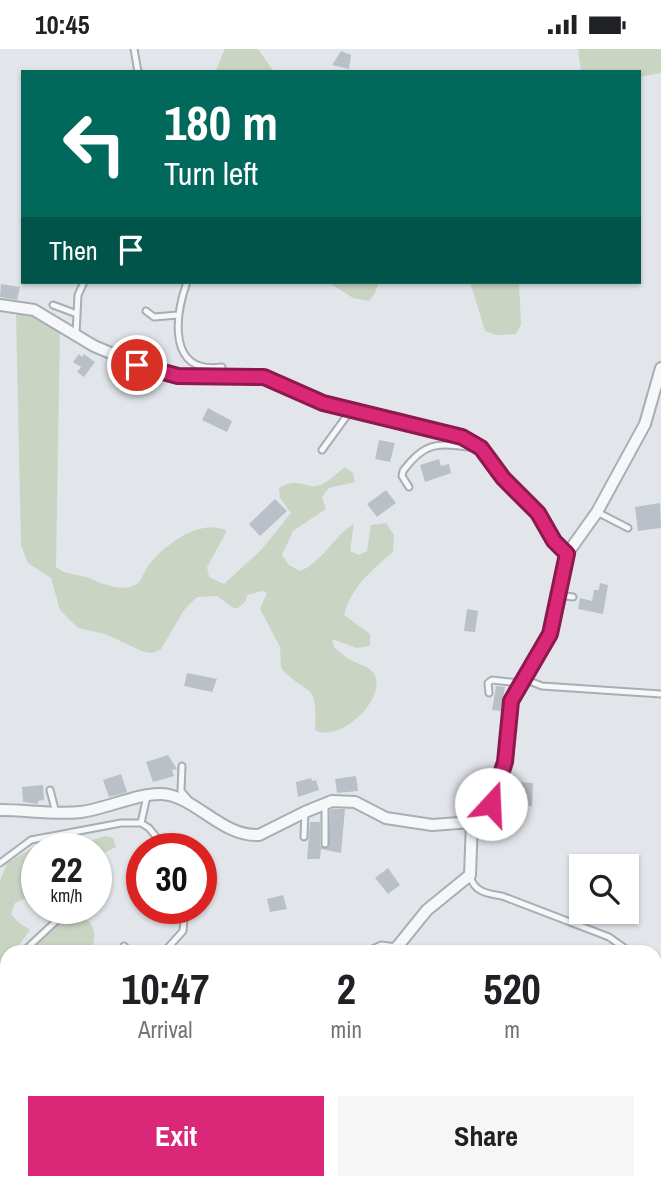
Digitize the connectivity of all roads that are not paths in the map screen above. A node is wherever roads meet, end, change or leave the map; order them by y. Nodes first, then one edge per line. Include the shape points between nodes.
1 (134, 49) edge
2 (138, 70) edge
3 (83, 284) edge
4 (186, 284) edge
5 (0, 305) edge
6 (53, 305) dead end
7 (146, 311) dead end
8 (77, 314) junction
9 (177, 315) junction
10 (76, 334) junction
11 (222, 367) dead end
12 (661, 368) edge
13 (351, 410) junction
14 (481, 448) junction
15 (323, 450) dead end
16 (409, 487) dead end
17 (597, 512) junction
18 (628, 528) dead end
19 (567, 554) junction
20 (558, 595) junction
21 (573, 597) dead end
22 (522, 681) junction
23 (489, 694) dead end
24 (661, 694) edge
25 (182, 766) dead end
26 (50, 790) dead end
27 (147, 796) junction
28 (327, 802) junction
29 (0, 810) edge
30 (305, 812) junction
31 (56, 813) junction
32 (218, 822) junction
33 (472, 822) junction
34 (141, 823) junction
35 (153, 833) edge
36 (304, 837) dead end
37 (325, 844) dead end
38 (0, 854) edge
39 (10, 854) junction
40 (0, 863) edge
41 (470, 876) junction
42 (52, 924) edge
43 (184, 924) edge
44 (30, 945) edge
45 (170, 945) edge
46 (399, 945) edge
47 (620, 945) edge

1 - 2 lane
3 - 8 lane
4 - 9 lane
5 - 10 street via 34,310
6 - 8 lane
7 - 9 lane via 154,317
8 - 10 lane
9 - 11 lane via 181,347 189,360 208,369
10 - 13 street via 153,371 178,376 264,377 294,393
12 - 17 street via 645,424
13 - 14 street via 453,433
13 - 15 lane
14 - 16 lane via 446,443 429,446 404,471
14 - 19 street
17 - 18 lane
17 - 19 street
19 - 20 street
20 - 21 lane
20 - 22 street via 550,634
22 - 23 lane via 492,680
22 - 24 lane
22 - 33 street via 509,710 502,777 491,804
25 - 32 lane via 180,783 185,796
26 - 31 lane
27 - 31 street via 100,809
27 - 32 street via 174,797
27 - 34 lane
28 - 30 street
28 - 33 street via 355,802 396,821 432,825
28 - 37 lane
29 - 31 street
30 - 32 street via 259,835 245,835
30 - 36 lane
33 - 41 street
34 - 35 lane
34 - 39 lane via 51,834
38 - 39 lane
39 - 40 lane
41 - 46 street via 427,910
41 - 47 lane via 486,894 502,896
42 - 44 lane
43 - 45 lane

